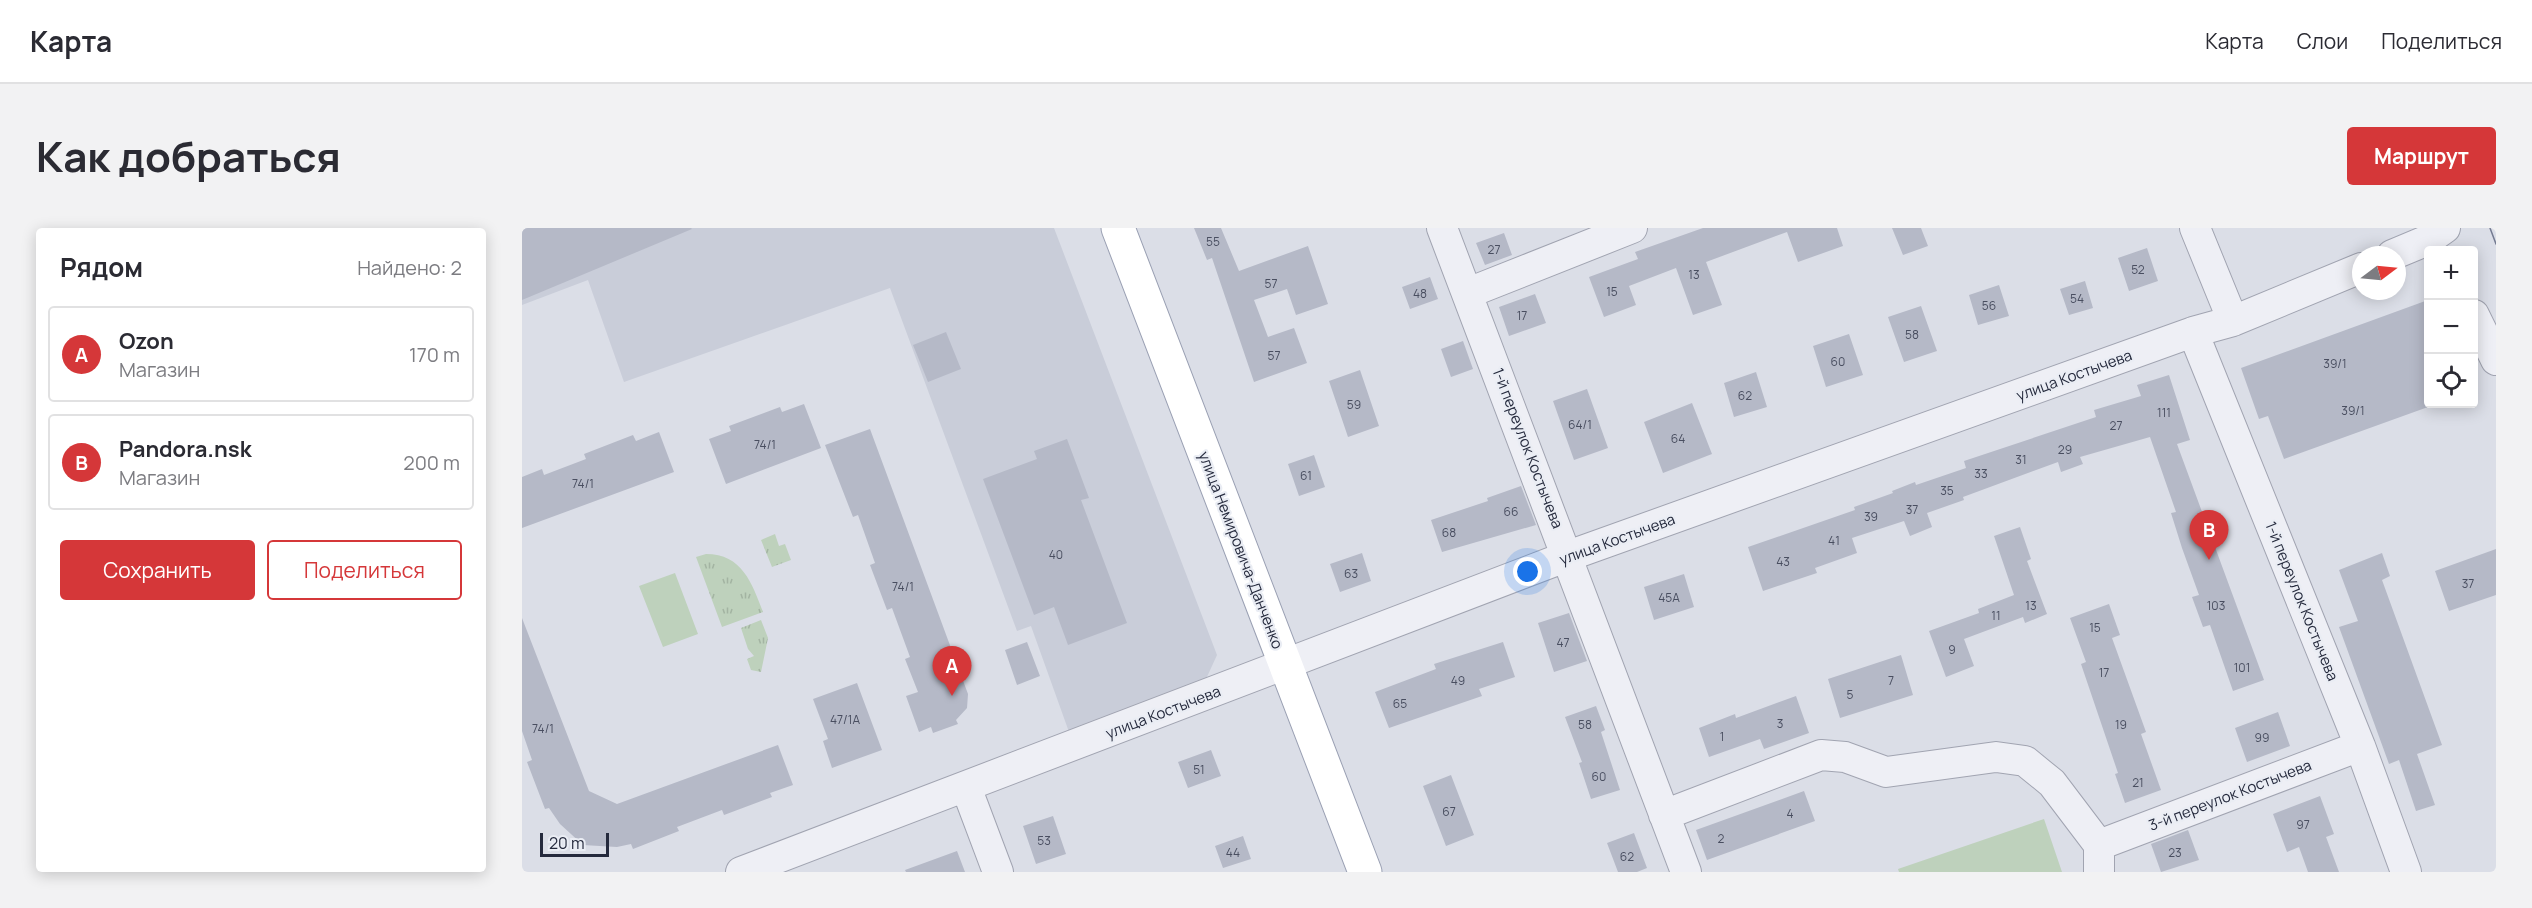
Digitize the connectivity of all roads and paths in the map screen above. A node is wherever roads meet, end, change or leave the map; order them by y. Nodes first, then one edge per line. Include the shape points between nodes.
1 (1118, 228) edge
2 (1442, 228) edge
3 (1632, 228) edge
4 (2195, 228) edge
5 (2447, 228) edge
6 (2451, 246) edge
7 (2406, 249) edge
8 (2352, 272) edge
9 (1468, 293) junction
10 (2233, 321) junction
11 (2478, 323) edge
12 (2193, 332) junction
13 (2496, 360) edge
14 (1568, 556) junction
15 (1286, 666) junction
16 (2360, 746) junction
17 (966, 787) junction
18 (1664, 815) junction
19 (2099, 858) edge
20 (741, 872) edge
21 (998, 872) edge
22 (1365, 872) edge
23 (1686, 872) edge
24 (2406, 872) edge

1 - 15 main road, улица Немировича-Данченко
2 - 9 street, 1-й переулок Костычева
3 - 9 street
4 - 10 street
5 - 6 street
5 - 7 street
8 - 10 street, улица Костычева
9 - 14 street, 1-й переулок Костычева
10 - 12 street, улица Костычева
11 - 13 street
12 - 14 street, улица Костычева
12 - 16 street, 1-й переулок Костычева
14 - 15 street, улица Костычева
14 - 18 street, 1-й переулок Костычева
15 - 17 street, улица Костычева
15 - 22 main road, улица Немировича-Данченко
16 - 19 street, 3-й переулок Костычева
16 - 24 street, 1-й переулок Костычева
17 - 20 street, улица Костычева
17 - 21 street
18 - 19 street, 3-й переулок Костычева via 1821,755 1845,757 1886,772 1996,757 2025,760 2052,783
18 - 23 street, 1-й переулок Костычева

